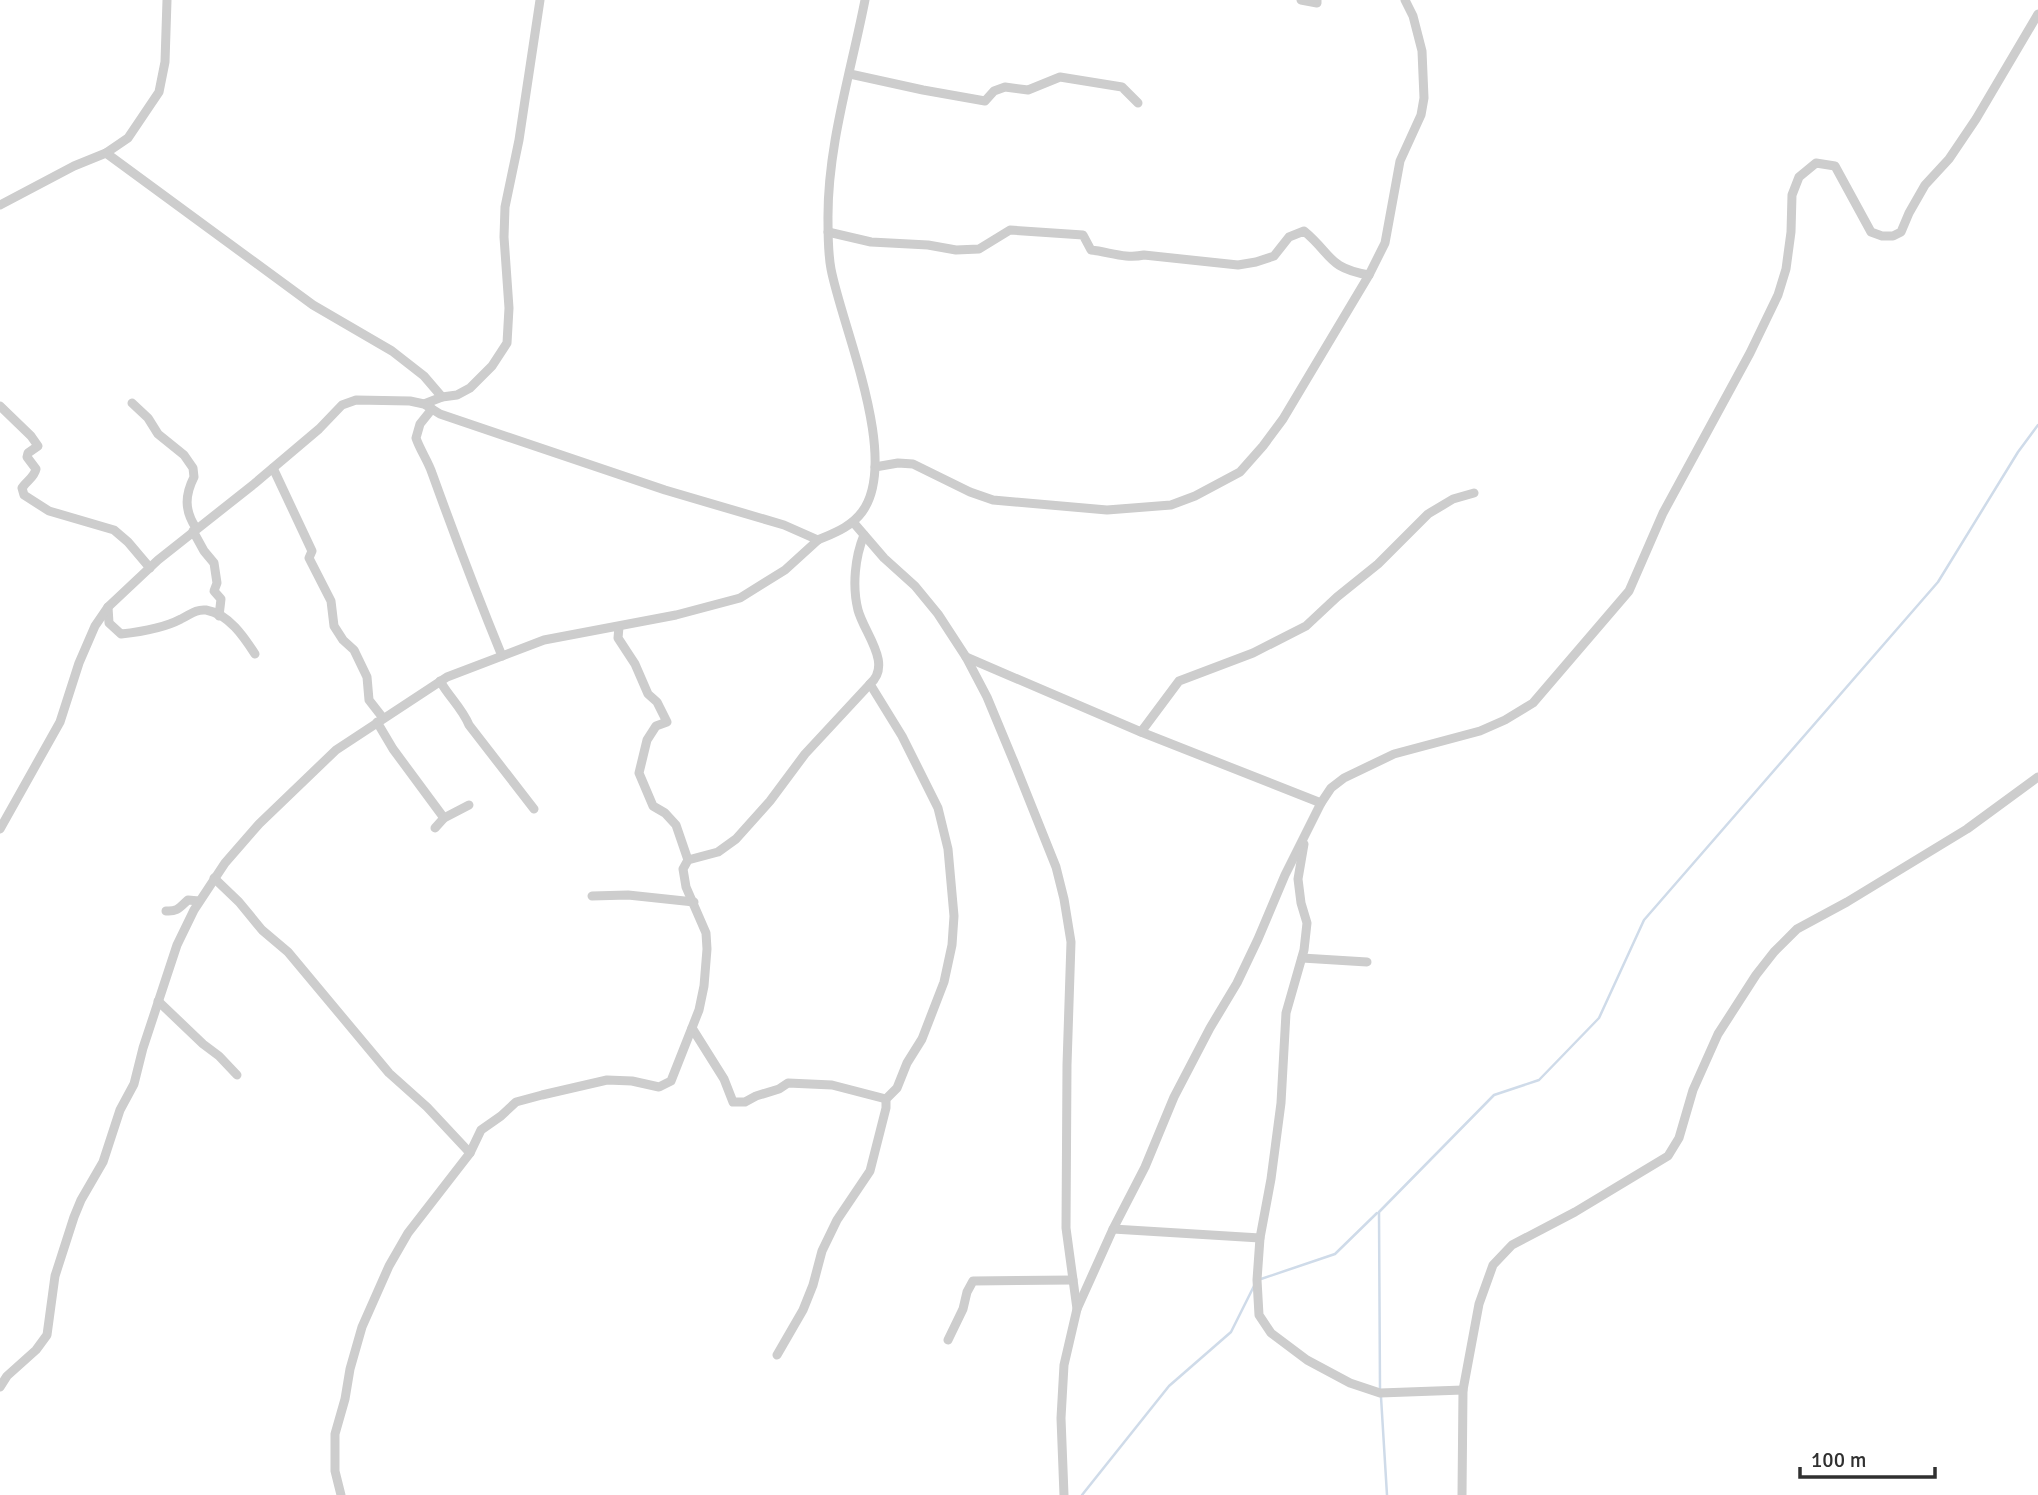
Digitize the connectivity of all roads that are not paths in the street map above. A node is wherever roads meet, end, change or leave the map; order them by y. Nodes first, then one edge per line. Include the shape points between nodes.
1 (167, 0) edge
2 (540, 0) edge
3 (865, 0) edge
4 (1301, 0) edge
5 (1317, 0) edge
6 (1405, 0) edge
7 (2038, 14) edge
8 (850, 74) junction
9 (1138, 103) dead end
10 (106, 153) junction
11 (0, 205) edge
12 (828, 232) junction
13 (1369, 275) junction
14 (442, 397) junction
15 (132, 403) dead end
16 (0, 406) edge
17 (428, 407) junction
18 (875, 467) junction
19 (273, 468) junction
20 (1474, 493) dead end
21 (853, 522) junction
22 (194, 529) junction
23 (864, 535) junction
24 (818, 540) junction
25 (150, 568) junction
26 (108, 607) junction
27 (219, 616) junction
28 (619, 627) junction
29 (255, 654) dead end
30 (502, 656) junction
31 (966, 657) junction
32 (440, 681) junction
33 (870, 684) junction
34 (380, 720) junction
35 (1141, 732) junction
36 (2038, 777) edge
37 (470, 805) dead end
38 (1319, 807) junction
39 (534, 809) dead end
40 (444, 818) junction
41 (435, 828) dead end
42 (0, 829) edge
43 (688, 860) junction
44 (214, 878) junction
45 (592, 896) dead end
46 (199, 901) junction
47 (694, 902) junction
48 (166, 911) dead end
49 (1302, 958) junction
50 (1367, 962) dead end
51 (158, 1001) junction
52 (692, 1028) junction
53 (237, 1075) dead end
54 (886, 1099) junction
55 (470, 1153) junction
56 (1113, 1229) junction
57 (1259, 1238) junction
58 (1073, 1280) junction
59 (1077, 1309) junction
60 (948, 1340) dead end
61 (777, 1355) dead end
62 (0, 1387) edge
63 (1463, 1390) junction
64 (341, 1495) edge
65 (1064, 1495) edge
66 (1462, 1495) edge

1 - 10 street via 159,92 128,138
2 - 14 street via 505,207 509,336 492,366 470,388
3 - 8 street
4 - 5 street
6 - 13 street via 1422,51 1424,98 1400,161 1385,243
7 - 38 street via 1976,119 1925,185 1901,232 1893,236 1871,232 1835,166 1816,163 1799,177 1792,195 1786,269 1750,353 1662,513 1629,591 1533,702 1480,730 1394,754 1363,768 1331,788
8 - 9 street via 985,101 1005,87 1028,90 1060,77 1122,88
8 - 12 street via 831,168
10 - 11 street
10 - 14 street via 313,305 392,351
12 - 13 street via 872,242 956,250 979,249 1010,230 1041,231 1083,235 1091,250 1129,259 1144,255 1238,265 1273,256 1289,237 1304,231 1340,267
12 - 18 street via 831,270 864,382
13 - 18 street via 1264,446 1240,472 1195,496 1171,505 1107,510 1016,504 970,492 913,464
14 - 17 street
15 - 22 street via 193,468 194,477 186,491
16 - 25 street via 38,446 28,453 36,468 22,488 24,495 49,510 114,530
17 - 19 street via 410,401 356,400 342,405
17 - 24 street
17 - 30 street via 415,439 432,470
18 - 21 street via 871,494
19 - 22 street
19 - 34 street via 312,551 309,558 331,601 334,626 368,677 369,700
20 - 35 street via 1428,514 1378,565 1306,626 1253,653 1179,681
21 - 23 street
21 - 24 street
22 - 25 street
22 - 27 street via 214,563
23 - 31 street via 915,586
23 - 33 street via 857,551 858,609 880,664
24 - 28 street via 785,570 740,598
25 - 26 street
26 - 27 street via 109,623 121,634 165,625 191,612 206,610
26 - 42 street via 94,626 60,722
27 - 29 street via 243,634
28 - 30 street via 544,640
28 - 43 street via 618,638 667,722 656,726 648,740 639,773 653,806 676,825
30 - 32 street
31 - 35 street
31 - 58 street via 1014,762 1064,898 1071,942 1066,1228
32 - 34 street
32 - 39 street
33 - 43 street via 736,839 718,852
33 - 54 street via 937,808 948,849 954,916 944,982 922,1039 897,1088
34 - 40 street via 393,749
34 - 44 street via 307,776
35 - 38 street
36 - 63 street via 1958,835 1797,929 1774,952 1718,1034 1668,1156 1512,1245 1493,1265 1479,1304
37 - 40 street
38 - 49 street via 1304,843 1298,879 1307,923
38 - 56 street
40 - 41 street
43 - 47 street via 683,875
44 - 46 street
44 - 55 street via 288,952 390,1073
45 - 47 street
46 - 48 street via 188,900 180,909
46 - 51 street via 177,945
47 - 52 street via 707,949 704,986
49 - 50 street
49 - 57 street via 1286,1013 1281,1102
51 - 53 street
51 - 62 street via 134,1084 103,1162 74,1217 55,1276 47,1335
52 - 54 street via 733,1102 745,1102 788,1083 832,1085
52 - 55 street via 667,1084 659,1087 607,1080 516,1102 481,1130
54 - 61 street via 870,1171 832,1230 803,1310
55 - 64 street via 408,1233 362,1327 335,1434 335,1471
56 - 57 street
56 - 59 street
57 - 63 street via 1259,1315 1271,1333 1307,1360 1380,1393
58 - 59 street
58 - 60 street via 973,1282
59 - 65 street via 1064,1365
63 - 66 street

